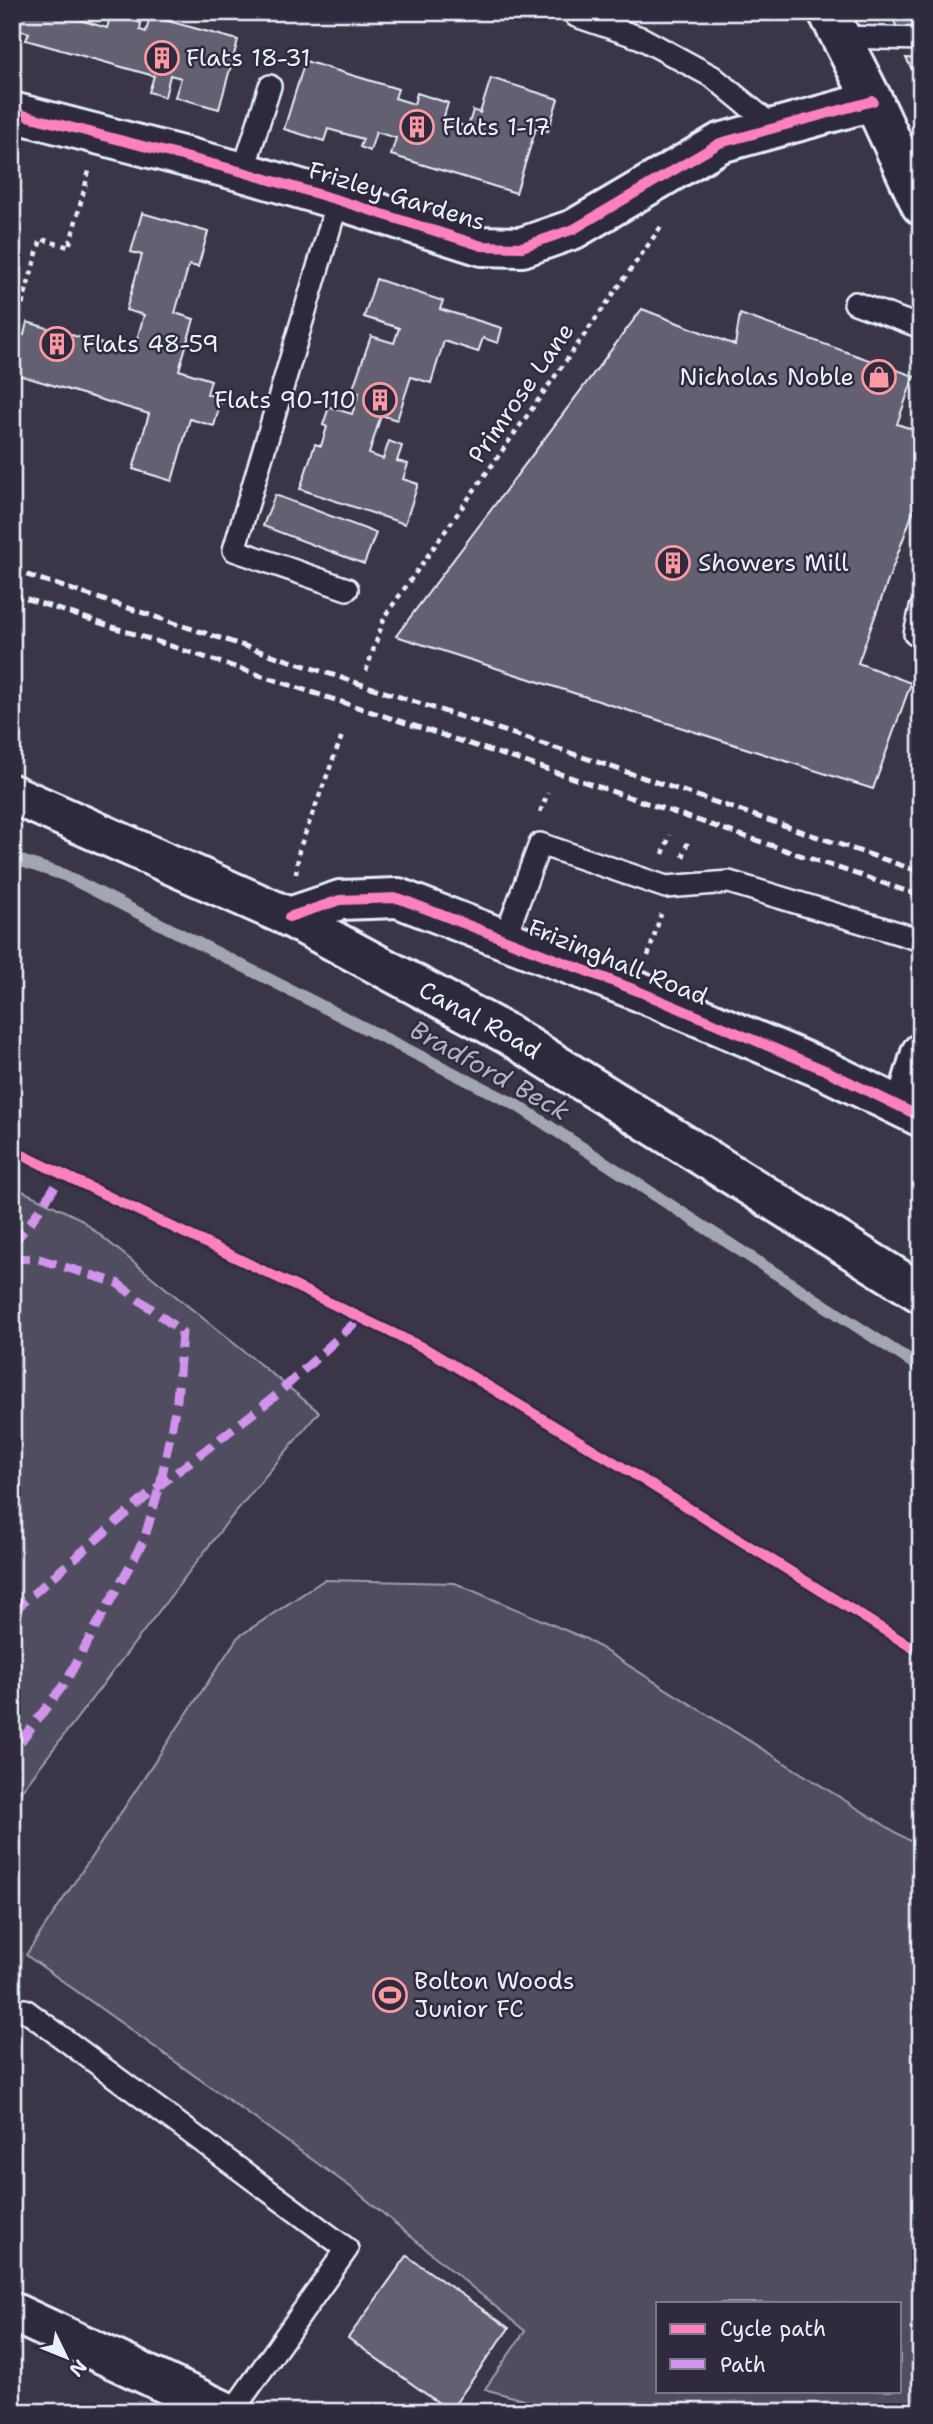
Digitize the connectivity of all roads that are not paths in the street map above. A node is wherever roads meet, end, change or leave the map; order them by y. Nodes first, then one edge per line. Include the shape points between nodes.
1 (576, 16) dead end
2 (835, 24) edge
3 (921, 40) edge
4 (270, 86) dead end
5 (873, 101) junction
6 (12, 111) edge
7 (775, 128) junction
8 (243, 172) junction
9 (338, 200) junction
10 (921, 205) edge
11 (855, 303) dead end
12 (921, 327) edge
13 (347, 589) dead end
14 (921, 608) edge
15 (915, 634) dead end
16 (12, 794) edge
17 (289, 917) junction
18 (504, 940) junction
19 (921, 940) edge
20 (921, 1053) edge
21 (913, 1113) edge
22 (921, 1293) edge
23 (25, 2010) dead end
24 (12, 2312) edge
25 (230, 2412) edge

1 - 7 lane via 641,38 713,77
2 - 3 lane
2 - 5 street
4 - 8 lane
5 - 7 street, Frizley Gardens
5 - 10 street
6 - 8 street, Frizley Gardens
7 - 9 street, Frizley Gardens via 720,143 574,229 522,247 482,246
8 - 9 street, Frizley Gardens
9 - 13 lane via 234,550
11 - 12 lane
14 - 15 lane
16 - 17 street, Canal Road
17 - 18 street, Frizinghall Road via 340,900 398,898
17 - 22 street, Canal Road via 509,1035
18 - 19 lane via 540,845 666,887 729,882
18 - 21 street, Frizinghall Road via 825,1070
20 - 21 street, Frizinghall Road
23 - 25 lane via 347,2249
24 - 25 street

